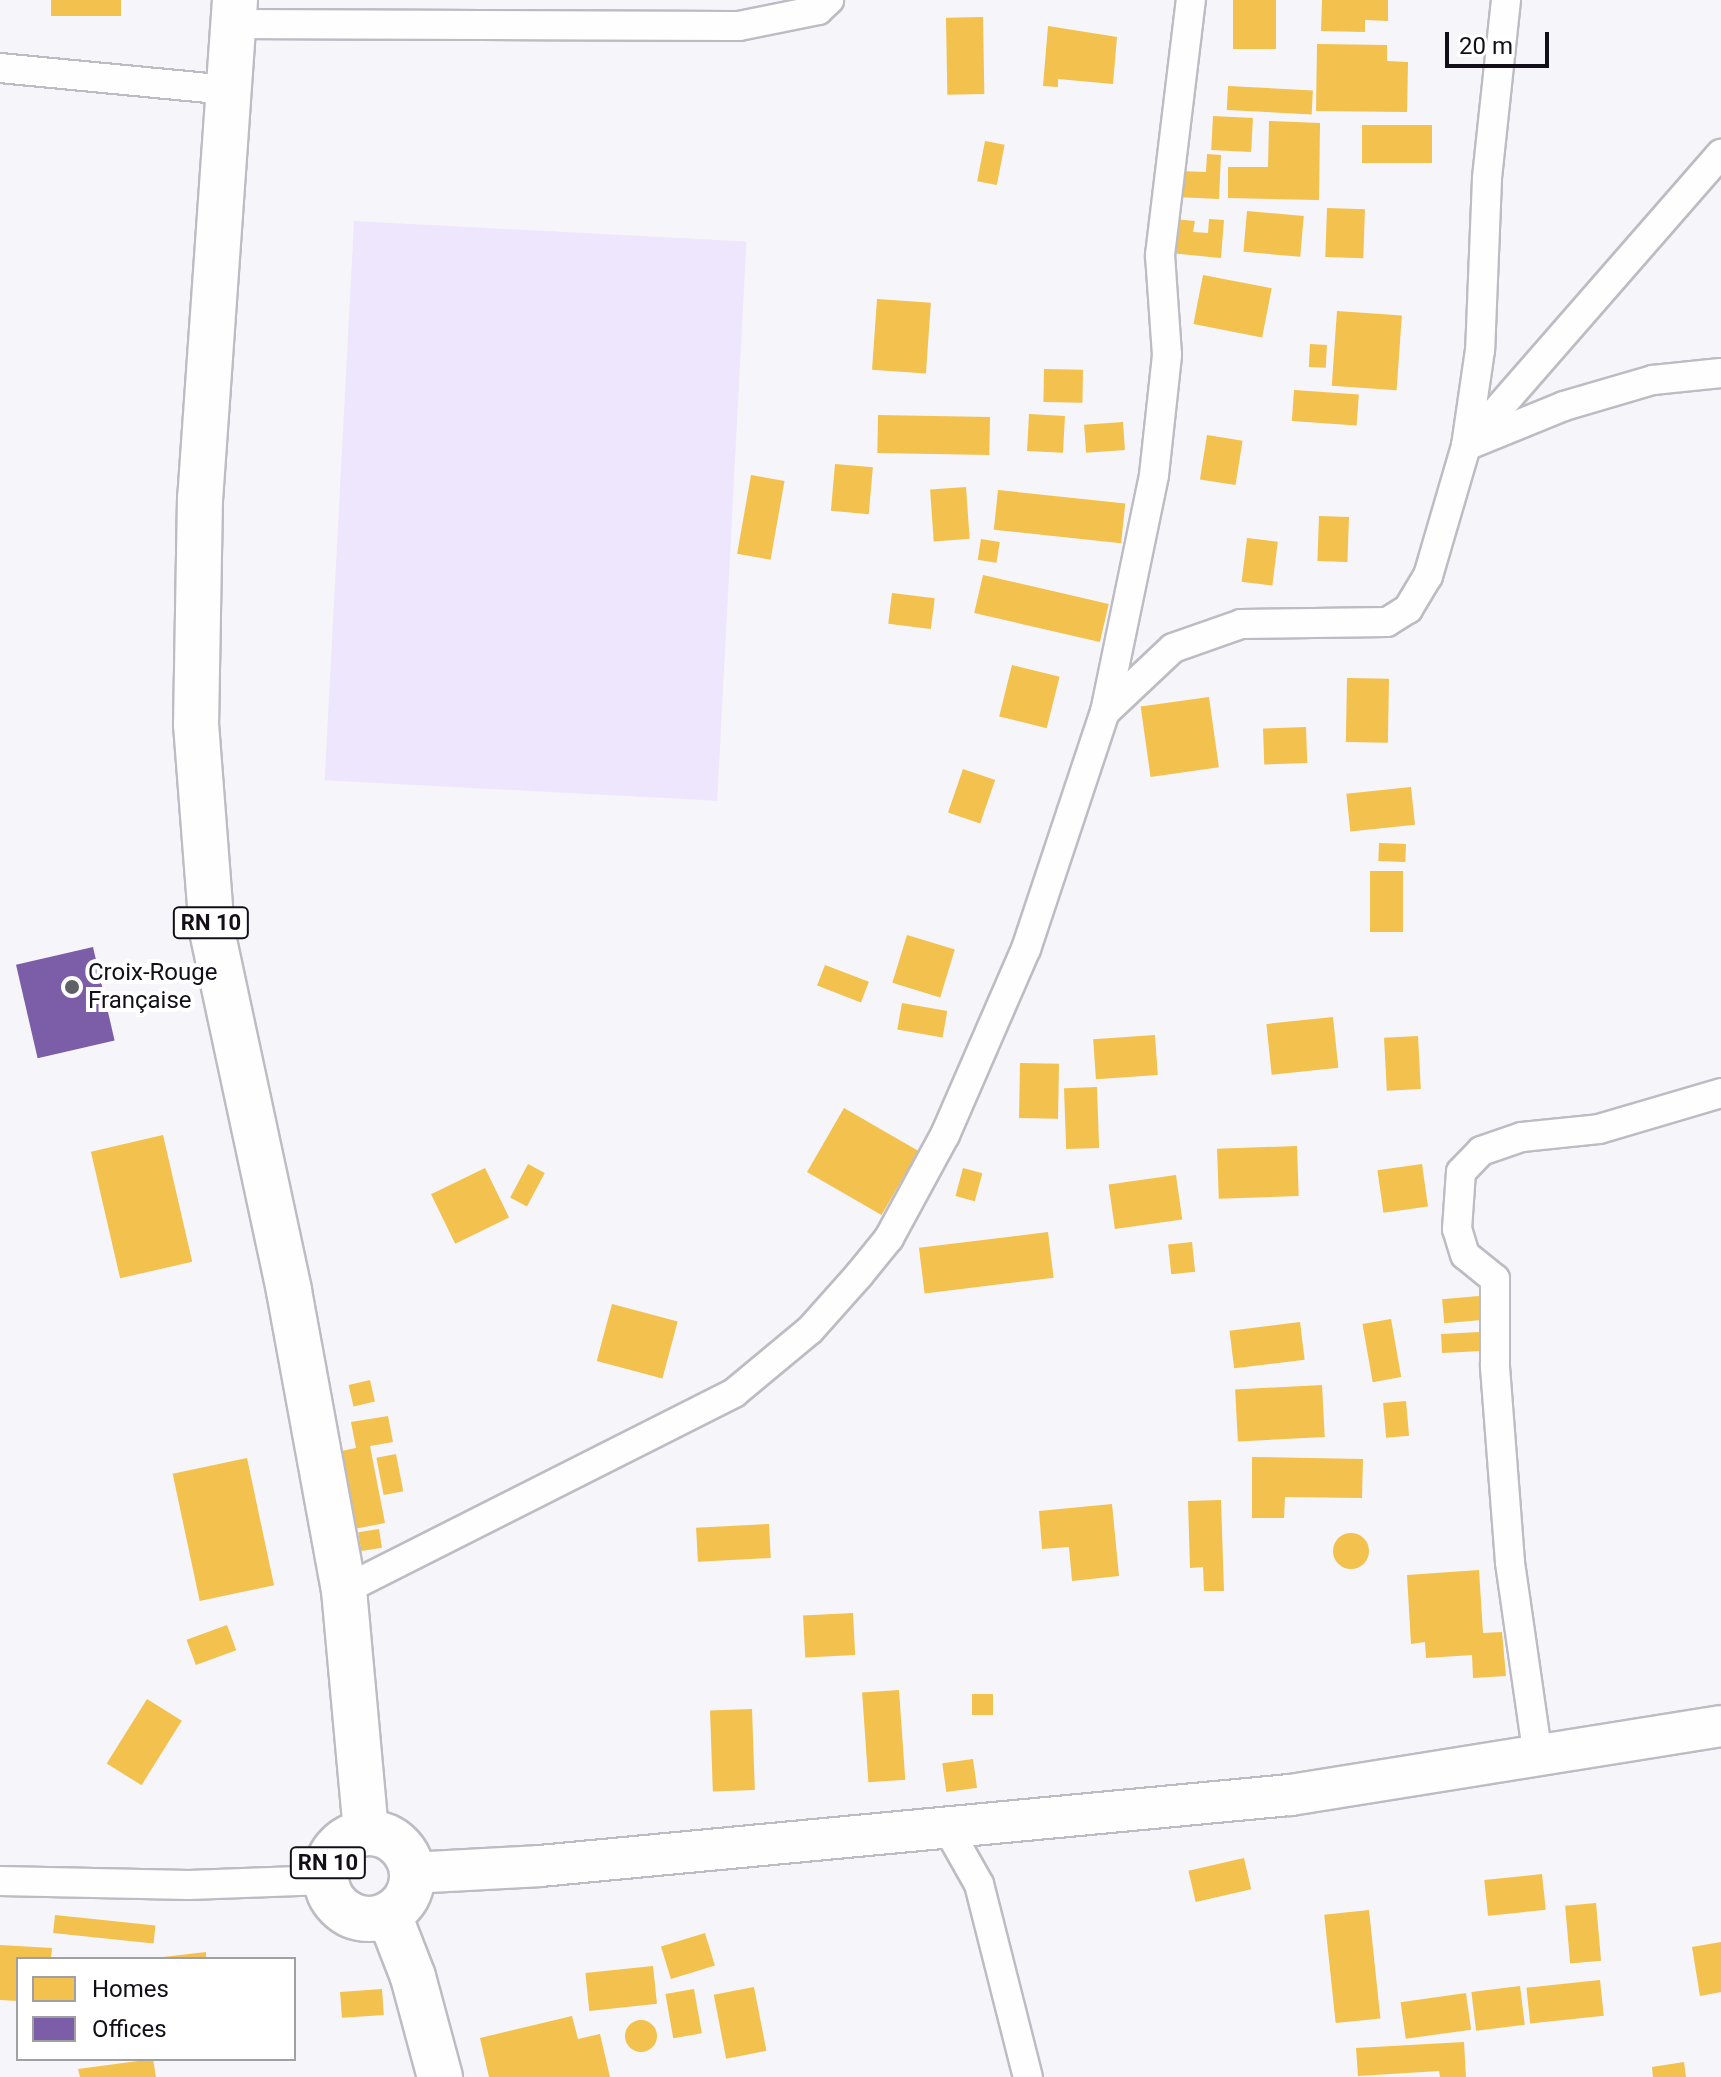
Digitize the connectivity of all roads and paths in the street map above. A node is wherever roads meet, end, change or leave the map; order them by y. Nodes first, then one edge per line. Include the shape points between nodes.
1 (829, 0) edge
2 (1191, 0) edge
3 (1506, 0) edge
4 (234, 12) edge
5 (0, 68) edge
6 (228, 90) junction
7 (1721, 154) edge
8 (1721, 373) edge
9 (1466, 446) junction
10 (1105, 712) junction
11 (1721, 1093) edge
12 (344, 1590) junction
13 (1721, 1726) edge
14 (1538, 1757) junction
15 (945, 1824) junction
16 (366, 1833) junction
17 (412, 1873) junction
18 (326, 1880) junction
19 (0, 1881) edge
20 (389, 1915) junction
21 (440, 2077) edge
22 (1028, 2077) edge

1 - 4 street via 818,10 739,26
2 - 10 street via 1160,255 1167,355 1154,475
3 - 9 street via 1487,179 1480,350
4 - 6 main road, RN 10
5 - 6 street
6 - 12 main road, RN 10 via 200,513 196,724 212,931 289,1291
7 - 9 street
8 - 9 street via 1638,385 1564,406
9 - 10 street via 1428,576 1408,609 1387,622 1241,624 1173,648
10 - 12 street via 1026,949 945,1135 889,1238 859,1275 810,1330 734,1393
11 - 14 street via 1599,1129 1522,1137 1481,1151 1461,1172 1457,1229 1465,1255 1495,1279 1495,1365 1510,1562
12 - 16 main road, RN 10
13 - 14 street
14 - 15 street via 1290,1795
15 - 17 street via 540,1866
15 - 22 street via 979,1884
16 - 17 main road, RN 10 via 397,1844
16 - 18 main road, RN 10 via 336,1849
17 - 20 main road via 410,1890
18 - 19 street via 189,1885
18 - 20 main road, RN 10 via 341,1909 373,1920
20 - 21 main road via 413,1977

